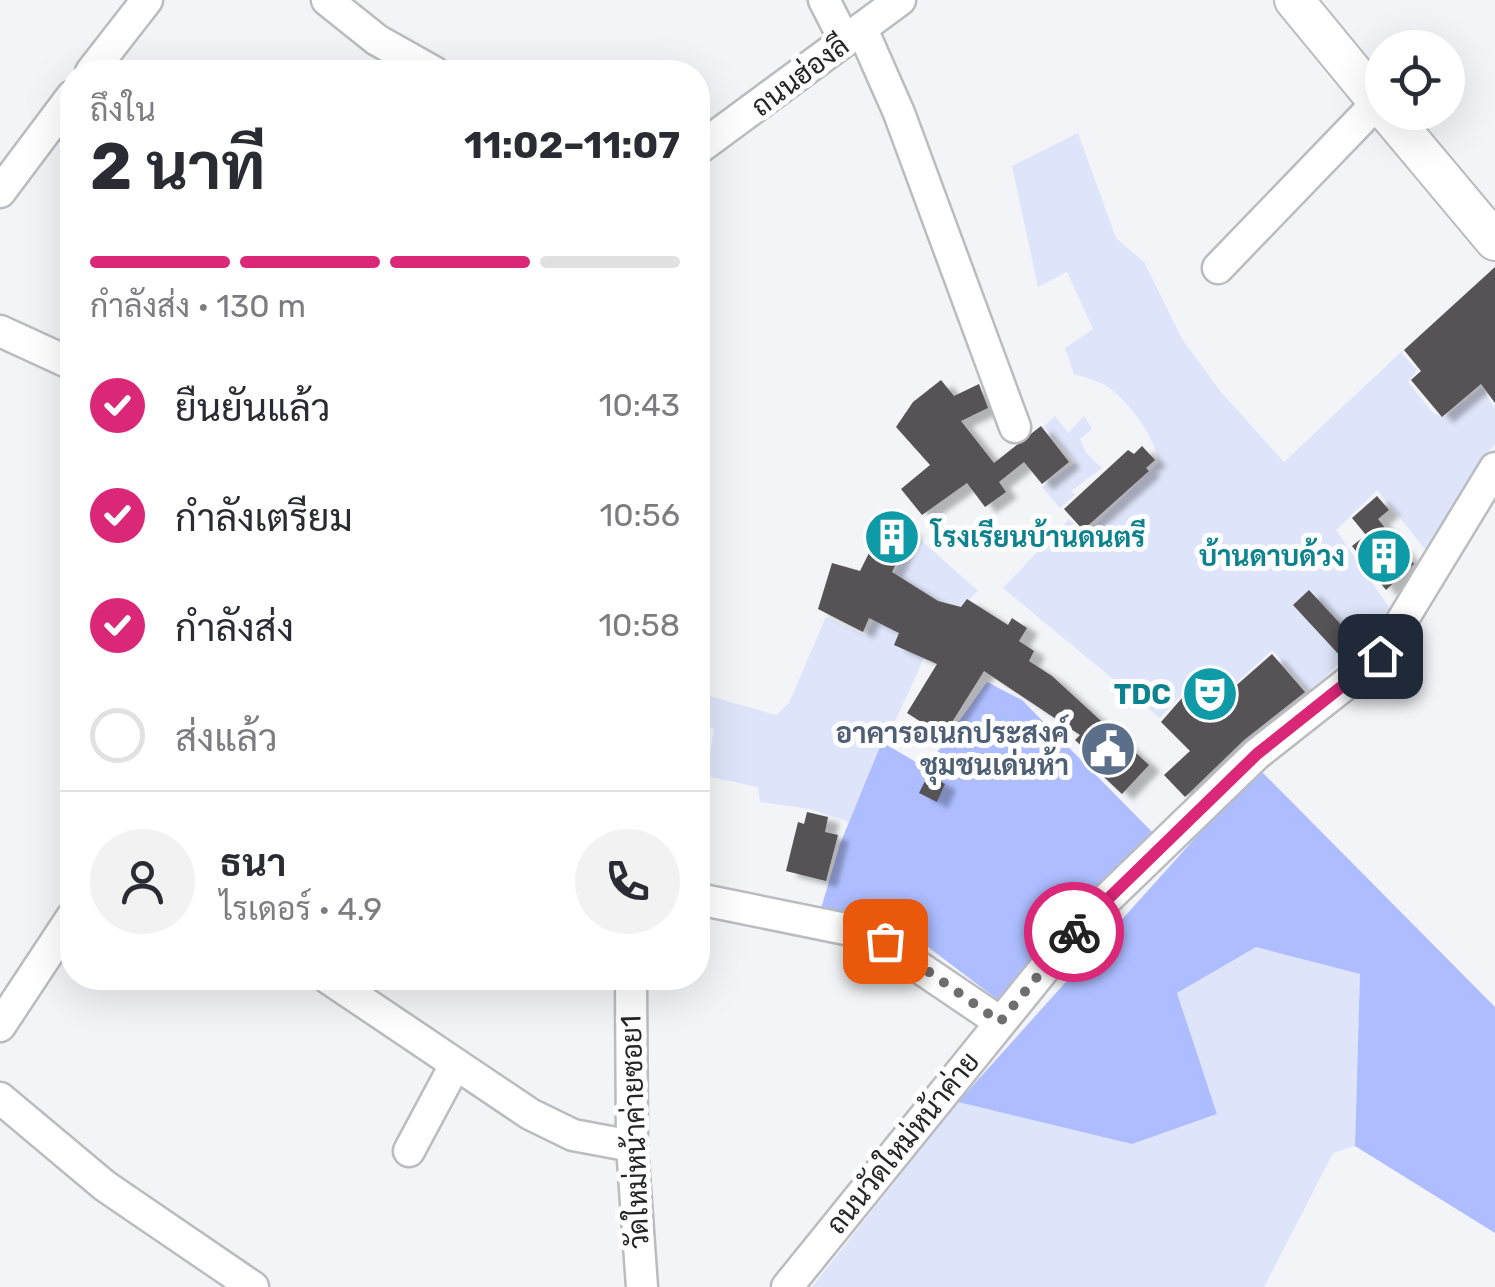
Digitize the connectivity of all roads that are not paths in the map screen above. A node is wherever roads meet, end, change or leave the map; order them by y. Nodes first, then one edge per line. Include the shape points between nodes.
1 (147, 0) edge
2 (327, 0) edge
3 (824, 0) edge
4 (900, 0) edge
5 (1294, 0) edge
6 (853, 35) junction
7 (100, 60) edge
8 (412, 60) edge
9 (1365, 85) edge
10 (60, 112) edge
11 (1365, 125) edge
12 (1402, 130) edge
13 (710, 140) edge
14 (0, 192) edge
15 (1495, 241) edge
16 (1218, 268) dead end
17 (0, 331) edge
18 (60, 358) edge
19 (1015, 427) dead end
20 (1495, 468) edge
21 (710, 902) edge
22 (60, 935) edge
23 (346, 990) edge
24 (630, 990) edge
25 (1000, 1022) junction
26 (0, 1026) edge
27 (455, 1065) junction
28 (0, 1098) edge
29 (632, 1146) junction
30 (409, 1150) dead end
31 (253, 1287) edge
32 (642, 1287) edge
33 (787, 1287) edge

1 - 7 street
2 - 8 street
3 - 6 street
4 - 6 street, ถนนฮ่องลี
5 - 9 main road
6 - 13 street, ถนนฮ่องลี
6 - 19 street via 899,113
10 - 14 street
11 - 16 street
12 - 15 main road
17 - 18 street
20 - 25 street, ถนนวัดใหม่หน้าค่าย via 1380,656 1257,754 1078,927
21 - 25 street via 870,934
22 - 26 street
23 - 27 street
24 - 29 street, วัดใหม่หน้าค่ายซอย1
25 - 33 street, ถนนวัดใหม่หน้าค่าย
27 - 29 street via 573,1135
27 - 30 street
28 - 31 street via 106,1186
29 - 32 street, วัดใหม่หน้าค่ายซอย1

